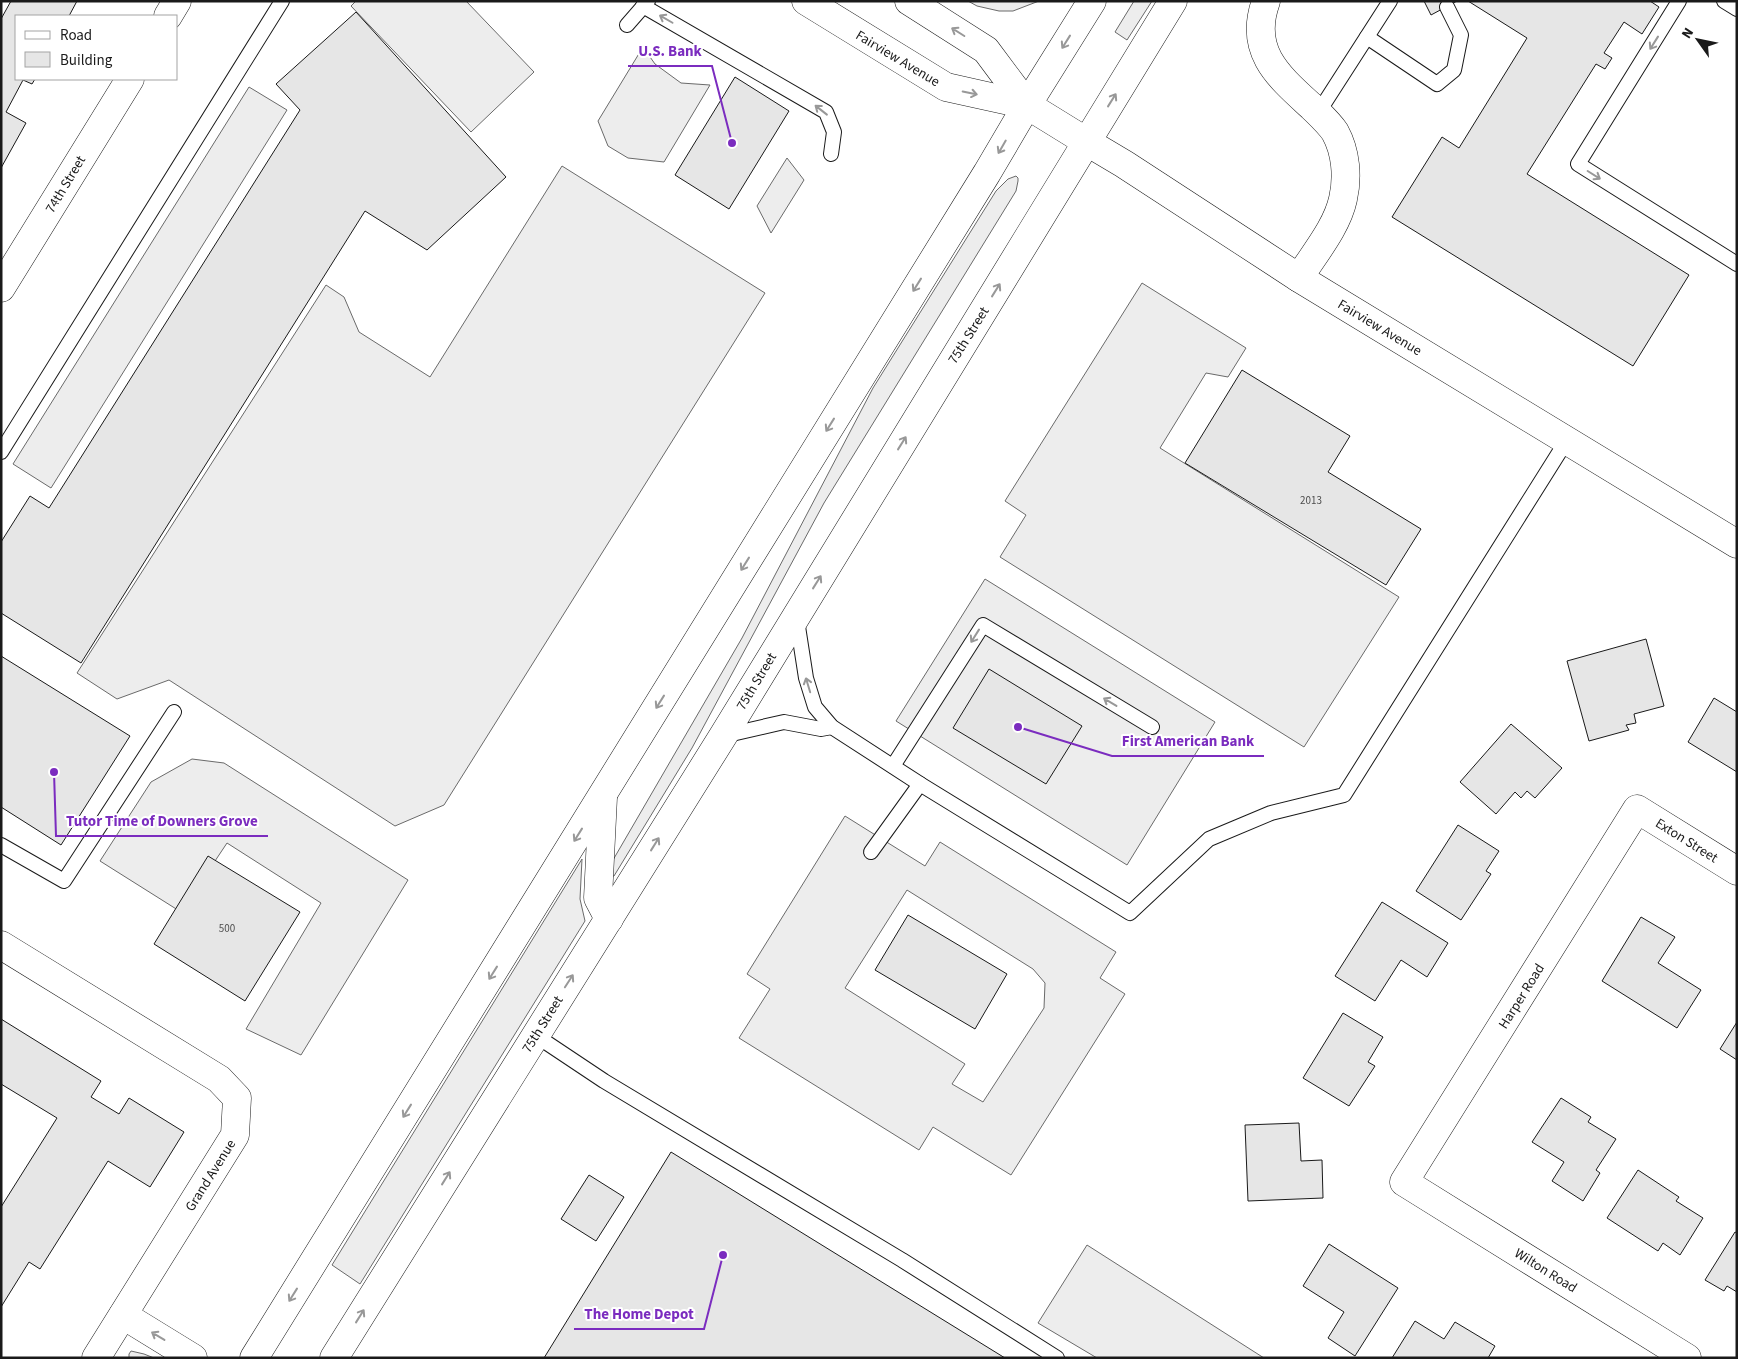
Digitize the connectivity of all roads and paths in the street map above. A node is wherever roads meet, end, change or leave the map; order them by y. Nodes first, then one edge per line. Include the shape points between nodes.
1 (177, 1) edge
2 (282, 1) edge
3 (806, 1) edge
4 (909, 1) edge
5 (1092, 1) edge
6 (1174, 1) edge
7 (1266, 1) edge
8 (1390, 1) edge
9 (1679, 1) edge
10 (1724, 1) edge
11 (645, 4) edge
12 (1446, 7) dead end
13 (1737, 9) edge
14 (169, 15) edge
15 (627, 25) dead end
16 (1367, 37) junction
17 (129, 80) edge
18 (1027, 105) junction
19 (1318, 113) junction
20 (1087, 142) junction
21 (831, 154) dead end
22 (1737, 264) edge
23 (1299, 278) junction
24 (1, 288) edge
25 (1567, 440) junction
26 (1, 452) edge
27 (1737, 544) edge
28 (797, 614) junction
29 (174, 712) dead end
30 (832, 727) junction
31 (1152, 727) dead end
32 (722, 736) junction
33 (893, 766) junction
34 (920, 784) junction
35 (604, 794) junction
36 (1637, 809) joint
37 (1, 845) edge
38 (871, 852) dead end
39 (1737, 871) edge
40 (609, 919) junction
41 (1, 945) edge
42 (535, 1035) junction
43 (1404, 1182) joint
44 (123, 1315) junction
45 (96, 1358) edge
46 (193, 1358) edge
47 (254, 1358) edge
48 (334, 1358) edge
49 (1057, 1358) edge
50 (1687, 1358) edge

1 - 14 main road
2 - 26 lane
3 -> 18 main road, Fairview Avenue via 946,87
18 -> 4 main road, Fairview Avenue via 986,50
5 -> 18 main road
20 -> 6 main road, 75th Street
7 - 19 main road via 1261,16 1261,35 1267,56 1277,74
8 - 16 lane
9 -> 22 lane via 1578,164
10 - 13 lane
11 - 15 lane
21 -> 11 lane via 834,132 826,112
12 - 16 lane via 1460,35 1454,70 1436,84
16 - 19 lane
17 - 24 main road, 74th Street
18 - 20 main road, Fairview Avenue
18 -> 35 main road
19 - 23 main road via 1334,132 1343,154 1346,178 1333,224
20 - 23 main road, Fairview Avenue
28 -> 20 main road, 75th Street
23 - 25 main road, Fairview Avenue
25 - 27 main road, Fairview Avenue
25 - 34 lane via 1344,795 1271,813 1209,839 1130,913
30 -> 28 lane via 815,706 806,678
28 - 32 main road, 75th Street
29 - 37 lane via 64,881
30 - 32 lane via 821,729 784,722
30 - 33 lane
31 -> 33 lane via 983,625
40 -> 32 main road, 75th Street
33 - 34 lane
34 - 38 lane
35 - 40 main road via 598,898
35 -> 47 main road
36 - 39 main road, Exton Street
36 - 43 main road, Harper Road
42 -> 40 main road, 75th Street
41 - 44 main road, Grand Avenue via 220,1079 237,1098 235,1135
48 -> 42 main road, 75th Street
42 - 49 lane via 604,1081 902,1260
43 - 50 main road, Wilton Road
44 - 45 main road, Grand Avenue
46 -> 44 main road

